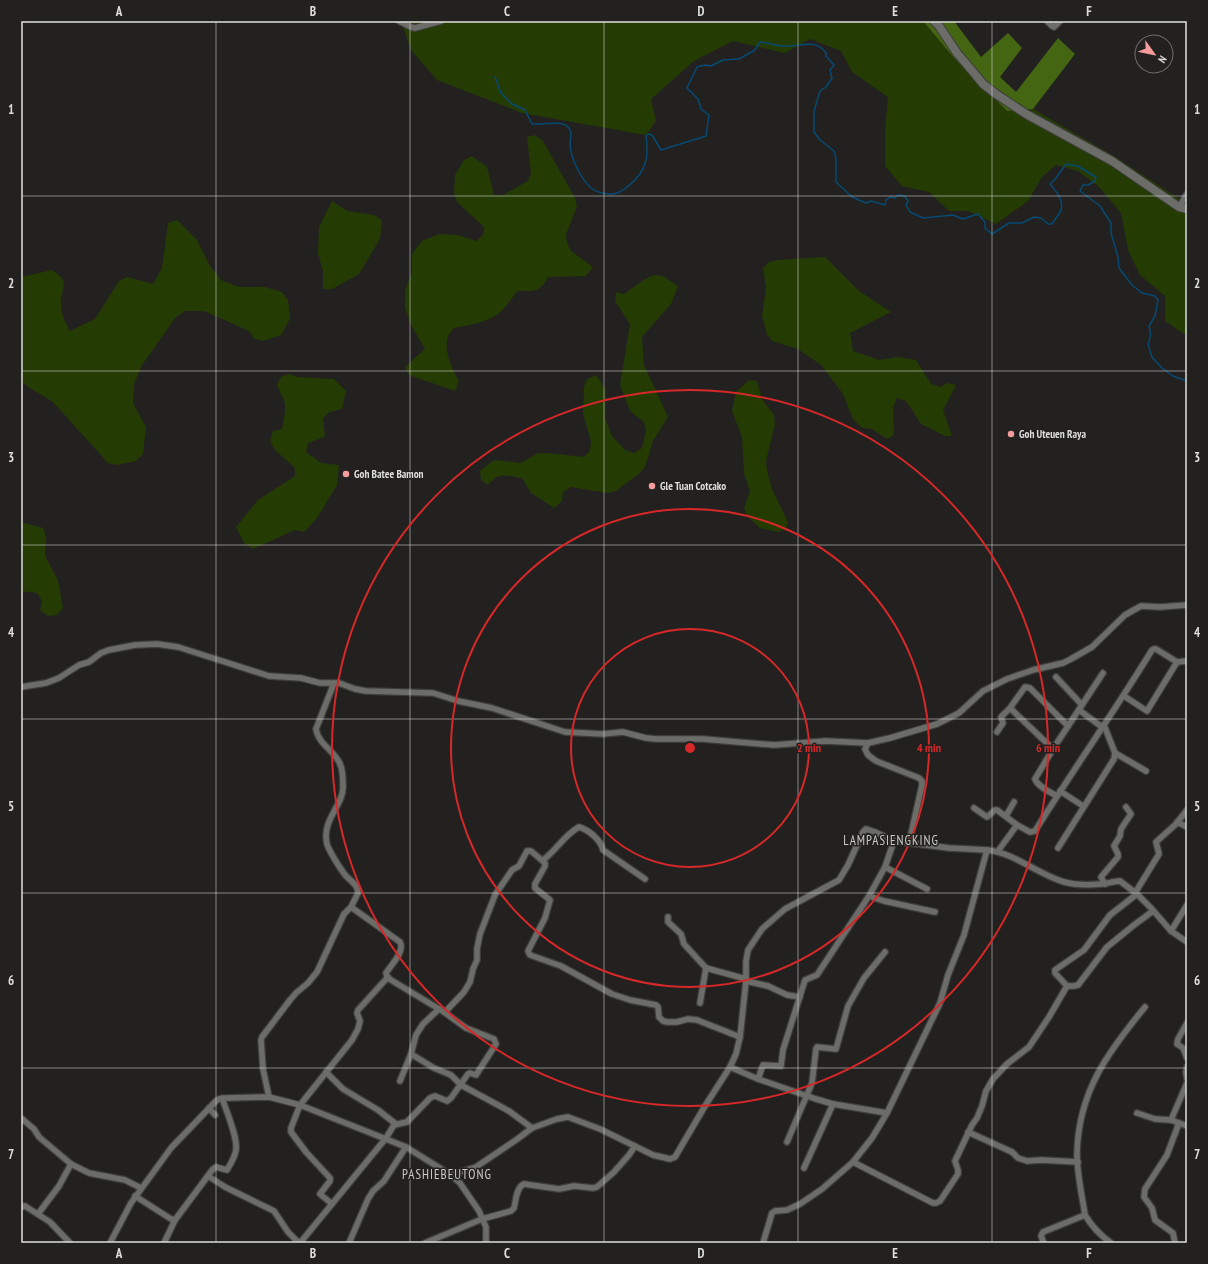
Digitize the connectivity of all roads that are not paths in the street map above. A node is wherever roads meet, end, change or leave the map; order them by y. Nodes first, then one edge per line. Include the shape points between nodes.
1 (399, 21) edge
2 (441, 21) edge
3 (934, 21) edge
4 (1047, 21) edge
5 (1060, 21) edge
6 (1187, 194) edge
7 (1183, 208) edge
8 (1187, 605) edge
9 (1187, 661) edge
10 (1177, 662) junction
11 (1103, 673) dead end
12 (1056, 677) dead end
13 (334, 682) junction
14 (21, 687) edge
15 (1124, 696) junction
16 (1010, 707) junction
17 (1081, 708) junction
18 (1068, 726) junction
19 (1103, 726) junction
20 (997, 732) dead end
21 (868, 743) junction
22 (1053, 749) junction
23 (1115, 753) junction
24 (1146, 772) dead end
25 (1058, 793) junction
26 (1014, 802) dead end
27 (1083, 806) junction
28 (974, 808) dead end
29 (1126, 808) dead end
30 (1187, 810) edge
31 (1006, 816) junction
32 (1177, 822) junction
33 (1017, 825) junction
34 (1187, 827) edge
35 (894, 841) junction
36 (909, 843) junction
37 (1058, 848) dead end
38 (987, 850) junction
39 (998, 851) junction
40 (543, 860) junction
41 (885, 867) junction
42 (644, 880) dead end
43 (1105, 884) junction
44 (927, 889) dead end
45 (1136, 893) junction
46 (869, 896) junction
47 (1187, 905) edge
48 (351, 907) junction
49 (1153, 911) junction
50 (935, 912) dead end
51 (668, 917) dead end
52 (1171, 931) junction
53 (1187, 942) edge
54 (885, 952) dead end
55 (706, 968) junction
56 (388, 977) junction
57 (746, 980) junction
58 (1067, 986) junction
59 (800, 997) junction
60 (700, 1003) dead end
61 (1145, 1007) dead end
62 (441, 1010) junction
63 (1187, 1024) edge
64 (740, 1037) junction
65 (411, 1054) junction
66 (1187, 1058) edge
67 (1187, 1066) edge
68 (730, 1067) junction
69 (326, 1072) junction
70 (758, 1079) junction
71 (1187, 1079) edge
72 (400, 1081) dead end
73 (1187, 1082) edge
74 (461, 1085) junction
75 (807, 1096) junction
76 (269, 1097) junction
77 (222, 1098) junction
78 (833, 1104) junction
79 (300, 1105) junction
80 (209, 1108) junction
81 (887, 1113) junction
82 (1137, 1113) dead end
83 (215, 1116) dead end
84 (21, 1118) edge
85 (1171, 1120) junction
86 (1179, 1123) junction
87 (396, 1124) junction
88 (1187, 1126) edge
89 (532, 1128) junction
90 (968, 1132) junction
91 (386, 1138) junction
92 (787, 1142) dead end
93 (635, 1146) junction
94 (406, 1147) junction
95 (853, 1162) junction
96 (1078, 1162) junction
97 (71, 1164) junction
98 (804, 1168) dead end
99 (451, 1175) junction
100 (208, 1176) junction
101 (141, 1188) junction
102 (135, 1196) junction
103 (332, 1204) junction
104 (21, 1208) edge
105 (38, 1214) junction
106 (480, 1215) junction
107 (1085, 1215) junction
108 (176, 1220) junction
109 (70, 1243) edge
110 (110, 1243) edge
111 (164, 1243) edge
112 (300, 1243) edge
113 (349, 1243) edge
114 (425, 1243) edge
115 (486, 1243) edge
116 (763, 1243) edge
117 (1044, 1243) edge
118 (1111, 1243) edge
119 (1175, 1243) edge

1 - 2 street via 416,28
3 - 7 street via 983,84 996,94 1026,114 1112,161
4 - 5 street via 1052,26
6 - 7 street
8 - 21 street via 1136,608 1125,615 1092,647 1071,659 1007,679 982,691 958,713 937,724
9 - 10 street
10 - 15 street via 1154,649
10 - 15 street via 1147,711
11 - 17 street
12 - 17 street
13 - 14 street via 320,683 301,678 269,676 186,649 157,644 109,650 46,684
13 - 21 street via 366,691 433,693 492,708 565,732 623,732 656,739 774,744 826,740
13 - 48 street via 316,731 341,766 343,791 329,821 326,840 342,870 358,890
15 - 19 street
16 - 18 street via 1027,687
16 - 20 street via 1001,717 1003,723
16 - 22 street
17 - 18 street
17 - 19 street
18 - 22 street
19 - 23 street
19 - 25 street
21 - 36 street via 865,749 872,758 922,781
22 - 25 street via 1035,779 1040,786
23 - 24 street
23 - 27 street via 1114,759
25 - 27 street
25 - 33 street via 1035,831 1030,832
26 - 31 street
27 - 37 street
28 - 31 street via 986,817 995,810
29 - 43 street via 1132,814 1121,829 1114,846 1118,856 1101,876
30 - 32 street
31 - 33 street
32 - 34 street
32 - 45 street via 1156,842 1159,854
33 - 39 street
35 - 36 street
35 - 41 street
35 - 57 street via 871,830 864,830 839,880 785,909 762,929 748,950
36 - 38 street
38 - 39 street
38 - 81 street via 964,935 940,1003
39 - 43 street via 1066,882
40 - 42 street via 579,827 601,843 603,850
40 - 62 street via 527,851 519,866 506,877 495,895 480,934 478,960 472,969 470,982 451,1008
40 - 64 street via 546,863 535,888 550,900 550,903 528,951 530,955 561,966 612,994 656,1005 659,1018 663,1021 697,1020
41 - 44 street
41 - 46 street
43 - 45 street via 1119,881
45 - 49 street
45 - 58 street via 1110,915 1084,950 1056,970 1055,973
46 - 50 street
46 - 59 street via 816,975 805,980
47 - 52 street
48 - 56 street via 402,945 386,973
48 - 76 street via 344,914 317,972 290,1000 262,1037 263,1069
49 - 52 street
49 - 58 street via 1107,947 1078,985
51 - 55 street via 668,922 681,934 684,944
52 - 53 street
54 - 75 street via 864,978 848,1006 836,1049 816,1049 812,1083
55 - 57 street
55 - 60 street
56 - 62 street
56 - 69 street via 358,1010 358,1029
57 - 59 street
57 - 64 street
58 - 90 street via 1029,1047 993,1079 977,1118
59 - 70 street via 783,1050 781,1066 763,1066
61 - 96 street via 1117,1041 1098,1071 1082,1112
62 - 65 street via 423,1024 416,1035
62 - 74 street via 466,1028 496,1042 476,1075 468,1074
63 - 66 street via 1177,1044 1183,1048
64 - 68 street
65 - 72 street
65 - 74 street via 451,1075
67 - 71 street
68 - 70 street
68 - 93 street via 675,1158 663,1158
69 - 79 street
69 - 87 street via 343,1089
70 - 75 street
73 - 85 street
74 - 87 street via 447,1101 435,1096 430,1098 407,1122
74 - 89 street via 509,1111
75 - 78 street
75 - 92 street
76 - 77 street
76 - 79 street
77 - 80 street
77 - 100 street via 232,1127 236,1150 228,1169 214,1168
78 - 81 street
78 - 98 street
79 - 91 street
79 - 103 street via 291,1132 330,1178 320,1194
80 - 83 street
80 - 101 street via 171,1148
81 - 95 street
82 - 85 street
84 - 97 street
85 - 86 street
86 - 88 street
86 - 119 street via 1167,1155 1145,1189 1144,1197 1152,1208 1155,1220 1173,1233
87 - 91 street
89 - 93 street via 568,1117
89 - 99 street via 476,1167
90 - 95 street via 955,1161 958,1174 936,1203
90 - 96 street via 1027,1161
91 - 94 street
91 - 103 street
93 - 106 street via 614,1172 593,1188 574,1186 559,1189 524,1184 519,1188 514,1208
94 - 99 street
94 - 113 street via 384,1181 368,1199
95 - 116 street via 800,1204 772,1213
96 - 107 street
97 - 101 street via 89,1173 125,1180
97 - 105 street via 59,1186
99 - 106 street via 460,1183
100 - 108 street
100 - 112 street via 274,1211 288,1232
101 - 102 street
102 - 108 street
102 - 110 street
103 - 112 street
104 - 105 street via 25,1206
105 - 109 street via 50,1222
106 - 114 street
106 - 115 street via 486,1227
107 - 117 street via 1043,1232 1041,1236
107 - 118 street via 1099,1234
108 - 111 street

